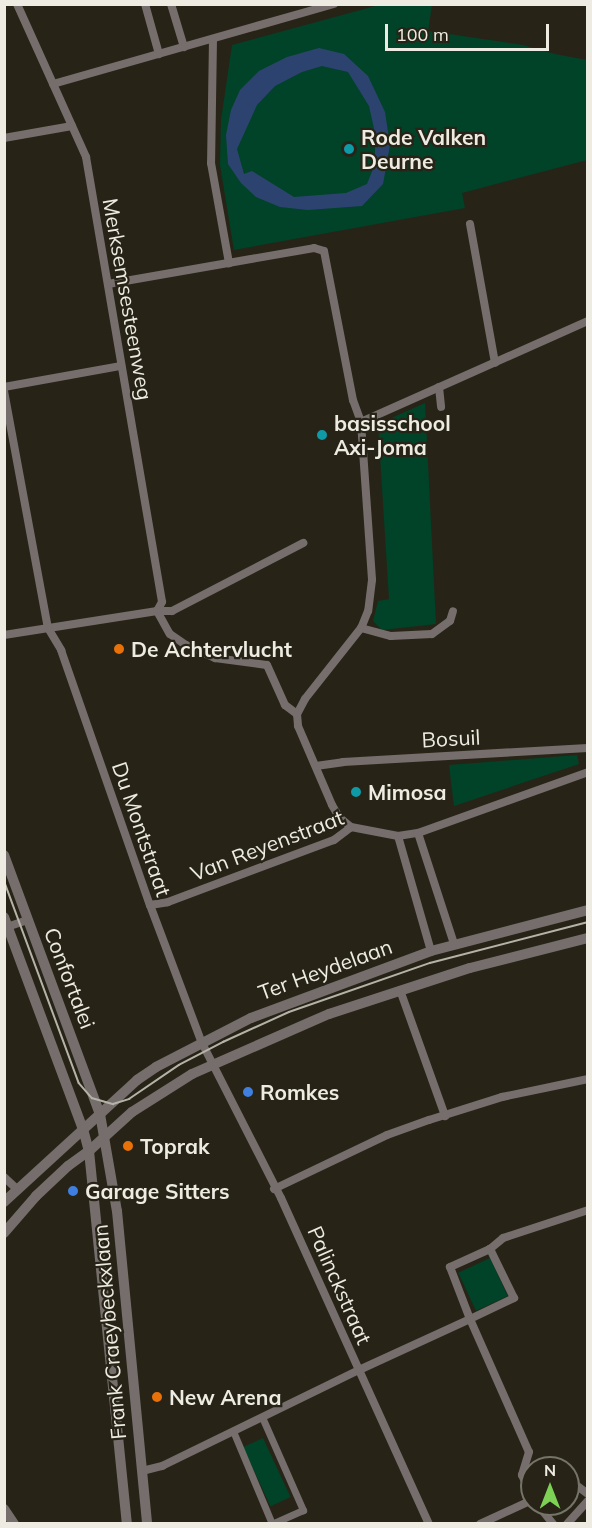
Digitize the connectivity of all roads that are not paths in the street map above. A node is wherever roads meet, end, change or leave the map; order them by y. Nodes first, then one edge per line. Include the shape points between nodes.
1 (17, 4) edge
2 (145, 4) edge
3 (171, 4) edge
4 (334, 4) edge
5 (304, 8) edge
6 (213, 39) junction
7 (184, 47) junction
8 (159, 54) junction
9 (53, 84) junction
10 (72, 126) junction
11 (4, 138) edge
12 (470, 224) dead end
13 (229, 263) junction
14 (108, 284) junction
15 (588, 321) edge
16 (495, 363) junction
17 (121, 366) junction
18 (439, 387) junction
19 (4, 389) edge
20 (441, 407) dead end
21 (361, 422) junction
22 (303, 543) dead end
23 (157, 611) junction
24 (453, 611) dead end
25 (48, 628) junction
26 (361, 628) junction
27 (4, 635) edge
28 (297, 714) junction
29 (588, 748) edge
30 (316, 766) junction
31 (588, 772) edge
32 (351, 827) junction
33 (418, 833) junction
34 (398, 836) junction
35 (4, 855) edge
36 (150, 905) junction
37 (588, 910) edge
38 (27, 920) junction
39 (6, 924) edge
40 (588, 938) edge
41 (454, 944) junction
42 (431, 951) junction
43 (400, 990) junction
44 (202, 1043) junction
45 (213, 1064) junction
46 (588, 1078) edge
47 (100, 1114) junction
48 (445, 1116) junction
49 (83, 1129) junction
50 (104, 1138) junction
51 (89, 1151) junction
52 (4, 1177) edge
53 (274, 1189) junction
54 (18, 1190) junction
55 (4, 1202) edge
56 (588, 1210) edge
57 (4, 1233) edge
58 (490, 1249) junction
59 (470, 1319) junction
60 (358, 1370) junction
61 (262, 1417) junction
62 (233, 1431) junction
63 (528, 1456) edge
64 (142, 1471) junction
65 (122, 1473) junction
66 (588, 1501) edge
67 (520, 1504) edge
68 (4, 1509) edge
69 (273, 1523) edge
70 (14, 1524) edge
71 (127, 1524) edge
72 (147, 1524) edge
73 (429, 1524) edge
74 (480, 1524) edge
75 (567, 1524) edge

1 - 9 street, Merksemsesteenweg
2 - 8 street
3 - 7 street
4 - 5 street
5 - 6 street
6 - 7 street
6 - 13 street via 211,163
7 - 8 street
8 - 9 street
9 - 10 street, Merksemsesteenweg
10 - 11 street
10 - 14 street, Merksemsesteenweg via 86,158
12 - 16 street
13 - 14 street
13 - 21 street via 314,248 324,250 353,400
14 - 17 street, Merksemsesteenweg
15 - 16 street
16 - 18 street
17 - 19 street
17 - 23 street, Merksemsesteenweg via 162,602
18 - 20 street
18 - 21 street
19 - 25 street, Du Montstraat
21 - 26 street via 372,580
22 - 23 street via 172,611
23 - 25 street
23 - 28 street via 170,634 186,645 215,658 267,665 285,705
24 - 26 street via 450,621 432,634 391,636
25 - 27 street
25 - 36 street, Du Montstraat via 61,650
26 - 28 street
28 - 30 street via 298,726
29 - 30 street, Bosuil
30 - 32 street via 339,817
31 - 33 street
32 - 34 street, Van Reyenstraat
32 - 36 street, Van Reyenstraat via 334,840 168,902
33 - 34 street, Van Reyenstraat
33 - 41 street
34 - 42 street
35 - 38 street, Confortalei
36 - 44 street, Du Montstraat
37 - 41 street, Ter Heydelaan
38 - 39 street
38 - 47 street, Confortalei
39 - 49 street, Confortalei
40 - 43 street, Ter Heydelaan
41 - 42 street, Ter Heydelaan
42 - 44 street, Ter Heydelaan via 251,1018
43 - 45 street, Ter Heydelaan via 329,1014
43 - 48 street
44 - 45 street, Du Montstraat
44 - 47 street, Ter Heydelaan via 147,1074
45 - 50 street, Ter Heydelaan via 151,1098
45 - 53 street, Palinckstraat
46 - 48 street via 502,1097
47 - 49 street, Ter Heydelaan
47 - 50 street
48 - 53 street via 387,1135
49 - 51 street
49 - 54 street, Ter Heydelaan
50 - 51 street, Ter Heydelaan
50 - 64 street, Frank Craeybeckxlaan via 117,1211
51 - 57 street, Ter Heydelaan via 36,1196
51 - 65 street, Frank Craeybeckxlaan
52 - 54 street
53 - 60 street, Palinckstraat
54 - 55 street, Ter Heydelaan
56 - 58 street via 503,1239
58 - 59 street via 450,1267
58 - 59 street via 514,1298
59 - 60 street
59 - 63 street
60 - 61 street
60 - 73 street, Palinckstraat
61 - 62 street
61 - 69 street via 303,1510
62 - 64 street via 162,1466
62 - 69 street
64 - 65 street
64 - 72 street, Frank Craeybeckxlaan
65 - 71 street, Frank Craeybeckxlaan
66 - 75 street
67 - 74 street
68 - 70 street

